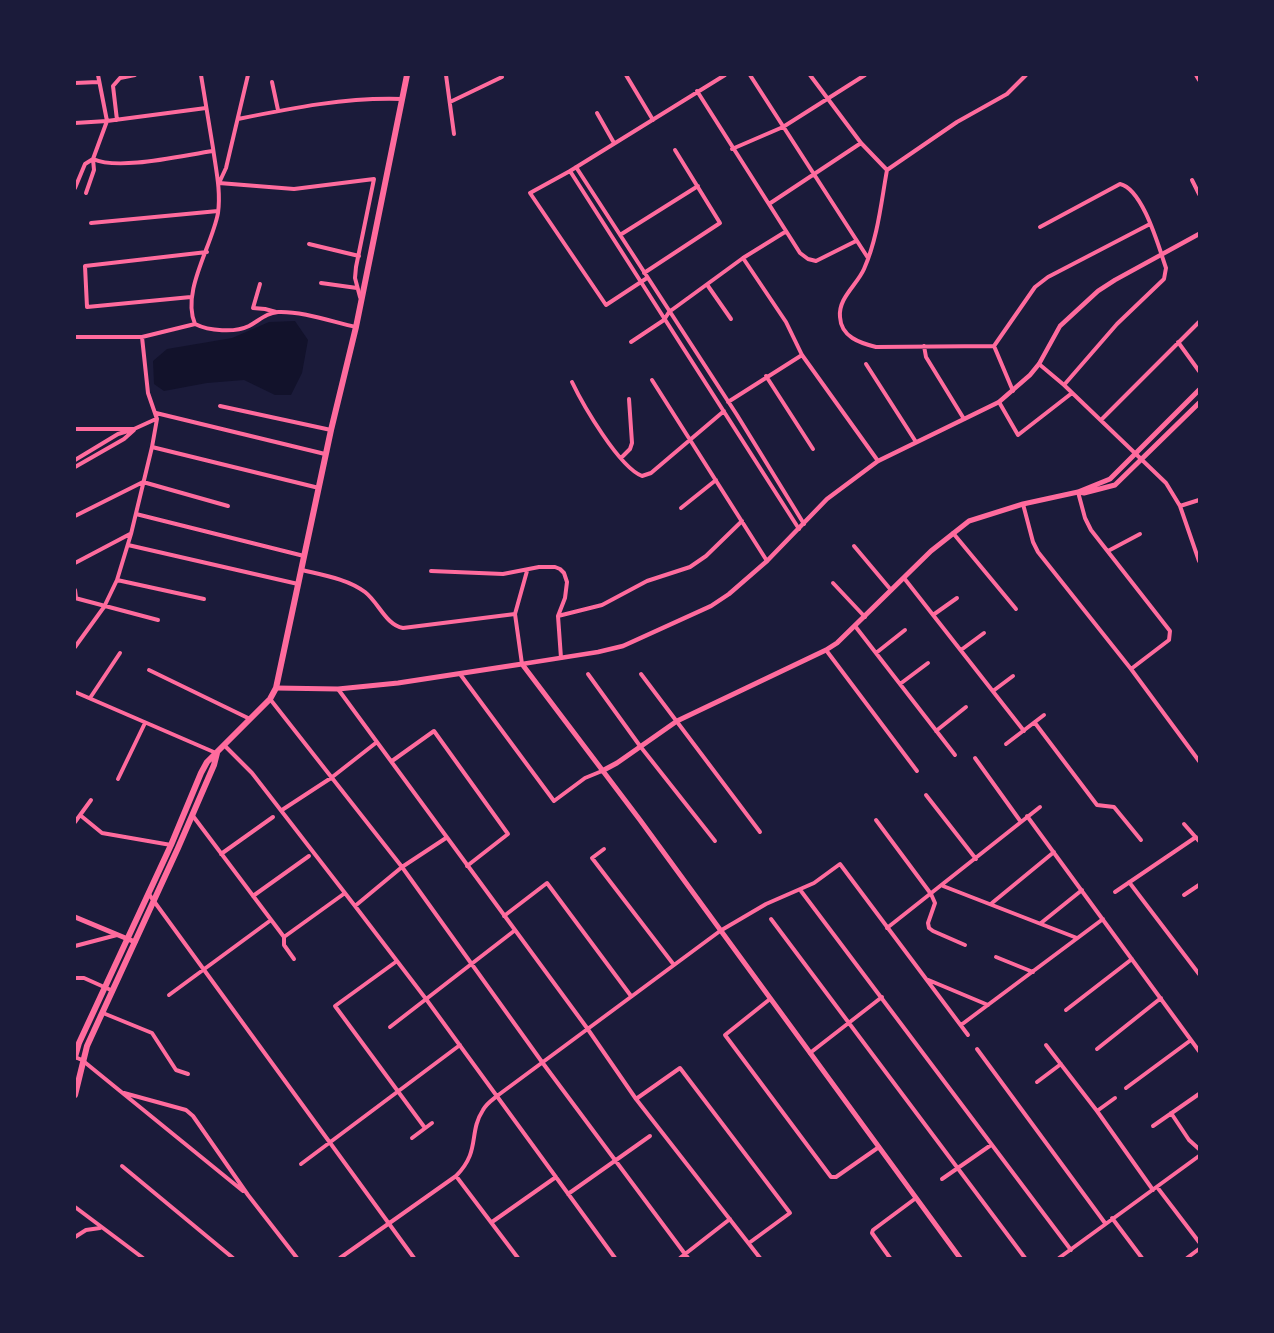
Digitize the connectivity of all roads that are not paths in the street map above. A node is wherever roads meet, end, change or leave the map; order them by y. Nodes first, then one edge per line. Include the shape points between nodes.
1 (98, 75) edge
2 (135, 75) edge
3 (201, 75) edge
4 (248, 75) edge
5 (407, 75) edge
6 (446, 75) edge
7 (626, 75) edge
8 (725, 75) edge
9 (750, 75) edge
10 (810, 75) edge
11 (865, 75) edge
12 (1026, 75) edge
13 (1196, 75) edge
14 (502, 77) dead end
15 (1199, 80) edge
16 (98, 82) junction
17 (272, 82) dead end
18 (75, 83) edge
19 (697, 91) junction
20 (402, 99) junction
21 (828, 99) junction
22 (450, 102) junction
23 (206, 108) junction
24 (278, 110) junction
25 (597, 113) dead end
26 (238, 119) junction
27 (117, 120) junction
28 (652, 120) junction
29 (107, 121) junction
30 (75, 123) edge
31 (783, 127) junction
32 (454, 134) dead end
33 (614, 143) junction
34 (861, 143) junction
35 (732, 149) junction
36 (675, 150) dead end
37 (213, 151) junction
38 (93, 159) junction
39 (576, 167) junction
40 (887, 170) junction
41 (570, 171) junction
42 (813, 174) junction
43 (1192, 180) dead end
44 (219, 183) junction
45 (698, 186) junction
46 (75, 188) edge
47 (86, 193) dead end
48 (1199, 194) edge
49 (769, 204) junction
50 (218, 211) junction
51 (91, 223) dead end
52 (1150, 224) junction
53 (1040, 227) dead end
54 (786, 232) junction
55 (1199, 234) edge
56 (620, 235) junction
57 (856, 241) junction
58 (309, 244) dead end
59 (207, 252) junction
60 (1161, 255) junction
61 (359, 256) junction
62 (743, 258) junction
63 (868, 259) junction
64 (644, 273) junction
65 (647, 278) junction
66 (640, 282) junction
67 (321, 283) dead end
68 (260, 284) dead end
69 (708, 286) junction
70 (357, 288) junction
71 (191, 297) junction
72 (362, 301) junction
73 (277, 312) junction
74 (669, 312) junction
75 (664, 320) junction
76 (731, 320) dead end
77 (1199, 322) edge
78 (195, 324) junction
79 (356, 327) junction
80 (1199, 327) edge
81 (1192, 328) junction
82 (142, 336) junction
83 (75, 337) edge
84 (632, 342) dead end
85 (1178, 342) junction
86 (924, 346) junction
87 (994, 346) junction
88 (802, 355) junction
89 (866, 364) dead end
90 (1040, 364) junction
91 (704, 365) junction
92 (698, 370) junction
93 (1199, 371) edge
94 (766, 376) junction
95 (652, 380) dead end
96 (572, 382) dead end
97 (1064, 385) junction
98 (1013, 390) junction
99 (1199, 390) edge
100 (1072, 393) junction
101 (629, 399) dead end
102 (728, 402) junction
103 (999, 402) junction
104 (1199, 403) edge
105 (220, 406) dead end
106 (724, 411) junction
107 (156, 413) junction
108 (737, 415) junction
109 (157, 419) junction
110 (964, 419) junction
111 (730, 420) junction
112 (1101, 420) junction
113 (75, 429) edge
114 (134, 429) junction
115 (331, 430) junction
116 (690, 440) junction
117 (916, 442) junction
118 (152, 447) junction
119 (813, 449) dead end
120 (1135, 453) junction
121 (326, 455) junction
122 (621, 458) junction
123 (1141, 459) junction
124 (75, 460) edge
125 (878, 461) junction
126 (75, 467) edge
127 (716, 480) junction
128 (142, 482) junction
129 (319, 488) junction
130 (1078, 492) junction
131 (1199, 500) edge
132 (1023, 504) junction
133 (228, 506) dead end
134 (1180, 506) junction
135 (681, 508) dead end
136 (136, 514) junction
137 (75, 516) edge
138 (742, 521) junction
139 (804, 524) junction
140 (799, 529) junction
141 (953, 533) junction
142 (131, 534) junction
143 (1140, 534) dead end
144 (128, 545) junction
145 (854, 546) dead end
146 (1108, 551) junction
147 (305, 556) junction
148 (767, 561) junction
149 (1199, 561) edge
150 (75, 563) edge
151 (302, 570) junction
152 (527, 570) junction
153 (431, 571) dead end
154 (903, 578) junction
155 (117, 580) junction
156 (833, 583) dead end
157 (298, 585) junction
158 (75, 590) edge
159 (891, 590) junction
160 (75, 598) edge
161 (957, 598) dead end
162 (204, 599) dead end
163 (104, 607) junction
164 (1016, 609) dead end
165 (515, 614) junction
166 (933, 615) junction
167 (558, 616) junction
168 (865, 617) junction
169 (158, 620) dead end
170 (855, 626) junction
171 (905, 630) dead end
172 (984, 633) dead end
173 (75, 647) edge
174 (826, 650) junction
175 (961, 650) junction
176 (876, 652) junction
177 (120, 653) dead end
178 (561, 658) junction
179 (928, 663) dead end
180 (522, 664) junction
181 (1131, 669) junction
182 (149, 670) dead end
183 (460, 674) junction
184 (588, 674) dead end
185 (640, 674) dead end
186 (1013, 675) dead end
187 (900, 684) junction
188 (276, 688) junction
189 (338, 689) junction
190 (993, 691) junction
191 (75, 692) edge
192 (90, 698) junction
193 (270, 699) junction
194 (966, 707) dead end
195 (1044, 715) dead end
196 (250, 719) junction
197 (677, 721) junction
198 (145, 723) junction
199 (1035, 723) junction
200 (936, 731) junction
201 (1024, 731) junction
202 (377, 742) junction
203 (224, 744) junction
204 (1006, 744) dead end
205 (640, 746) junction
206 (217, 753) junction
207 (955, 756) dead end
208 (975, 758) dead end
209 (392, 761) junction
210 (1199, 761) edge
211 (602, 771) junction
212 (917, 771) dead end
213 (331, 778) junction
214 (118, 779) dead end
215 (927, 795) dead end
216 (91, 800) dead end
217 (1040, 807) dead end
218 (282, 810) junction
219 (80, 815) junction
220 (192, 816) junction
221 (1027, 816) junction
222 (273, 817) dead end
223 (876, 820) dead end
224 (75, 822) edge
225 (1021, 822) junction
226 (1184, 824) dead end
227 (760, 832) dead end
228 (1196, 837) junction
229 (446, 838) junction
230 (1141, 840) dead end
231 (715, 841) dead end
232 (1199, 841) edge
233 (171, 845) junction
234 (604, 849) dead end
235 (1054, 852) junction
236 (221, 854) junction
237 (309, 856) dead end
238 (976, 859) junction
239 (467, 866) junction
240 (402, 867) junction
241 (1130, 882) junction
242 (942, 885) junction
243 (1199, 885) edge
244 (1082, 890) junction
245 (801, 891) junction
246 (1115, 892) dead end
247 (148, 893) junction
248 (345, 893) junction
249 (931, 894) junction
250 (1184, 895) dead end
251 (253, 896) junction
252 (154, 900) junction
253 (991, 903) junction
254 (355, 906) junction
255 (504, 916) junction
256 (75, 917) edge
257 (1103, 918) junction
258 (271, 920) junction
259 (771, 920) dead end
260 (1041, 923) junction
261 (887, 928) junction
262 (514, 931) junction
263 (720, 931) junction
264 (117, 935) junction
265 (284, 937) junction
266 (127, 938) junction
267 (1077, 938) junction
268 (135, 942) junction
269 (965, 945) dead end
270 (75, 946) edge
271 (996, 957) dead end
272 (294, 959) dead end
273 (1132, 959) junction
274 (397, 961) junction
275 (471, 965) junction
276 (674, 965) junction
277 (203, 969) junction
278 (1033, 972) junction
279 (1199, 974) edge
280 (75, 978) edge
281 (926, 978) junction
282 (105, 987) junction
283 (113, 991) junction
284 (169, 994) dead end
285 (631, 996) junction
286 (882, 997) junction
287 (1161, 998) junction
288 (426, 999) junction
289 (770, 999) junction
290 (989, 1005) junction
291 (1066, 1010) dead end
292 (103, 1013) junction
293 (849, 1023) junction
294 (961, 1025) junction
295 (390, 1027) dead end
296 (587, 1028) junction
297 (968, 1035) dead end
298 (1191, 1040) junction
299 (459, 1045) junction
300 (1046, 1045) dead end
301 (976, 1049) dead end
302 (1097, 1049) dead end
303 (1199, 1051) edge
304 (810, 1053) junction
305 (75, 1057) edge
306 (82, 1060) junction
307 (542, 1062) junction
308 (1061, 1064) junction
309 (188, 1074) dead end
310 (1037, 1082) dead end
311 (1126, 1088) dead end
312 (397, 1091) junction
313 (124, 1093) junction
314 (75, 1095) edge
315 (1199, 1095) edge
316 (497, 1096) junction
317 (1115, 1098) dead end
318 (636, 1099) junction
319 (1097, 1111) junction
320 (1171, 1113) junction
321 (432, 1123) dead end
322 (1153, 1126) dead end
323 (425, 1128) junction
324 (650, 1136) dead end
325 (412, 1138) dead end
326 (330, 1143) junction
327 (991, 1145) junction
328 (879, 1147) junction
329 (1199, 1149) edge
330 (1199, 1156) edge
331 (616, 1160) junction
332 (301, 1164) dead end
333 (122, 1166) dead end
334 (958, 1168) junction
335 (456, 1176) junction
336 (556, 1178) junction
337 (942, 1179) dead end
338 (1155, 1188) junction
339 (568, 1194) junction
340 (248, 1195) junction
341 (916, 1198) junction
342 (75, 1207) edge
343 (1112, 1218) junction
344 (730, 1219) junction
345 (492, 1222) junction
346 (1105, 1222) junction
347 (388, 1224) junction
348 (101, 1228) junction
349 (75, 1237) edge
350 (1199, 1242) edge
351 (749, 1243) junction
352 (1199, 1249) edge
353 (1071, 1250) junction
354 (687, 1256) edge
355 (143, 1258) edge
356 (234, 1258) edge
357 (297, 1258) edge
358 (340, 1258) edge
359 (414, 1258) edge
360 (518, 1258) edge
361 (615, 1258) edge
362 (680, 1258) edge
363 (760, 1258) edge
364 (890, 1258) edge
365 (960, 1258) edge
366 (1025, 1258) edge
367 (1059, 1258) edge
368 (1142, 1258) edge
369 (1187, 1258) edge

1 - 16 street
2 - 27 street via 120,78 113,86
3 - 23 street
4 - 26 street
5 - 20 main road
6 - 22 street
7 - 28 street
8 - 19 street
9 - 31 street
10 - 21 street
11 - 21 street
12 - 40 street via 1007,94 957,122
13 - 15 street
14 - 22 street
16 - 18 street
16 - 29 street
17 - 24 street
19 - 28 street
19 - 35 street
20 - 24 street via 371,98
20 - 72 main road
21 - 31 street
21 - 34 street
22 - 32 street
23 - 27 street
23 - 37 street
24 - 26 street
25 - 33 street
26 - 44 street
27 - 29 street
28 - 33 street
29 - 30 street
29 - 38 street
31 - 35 street
31 - 42 street
33 - 39 street
34 - 40 street
34 - 42 street
35 - 49 street
36 - 45 street
37 - 38 street via 124,164
37 - 44 street
38 - 46 street via 85,164
38 - 47 street via 94,170
39 - 41 street
39 - 56 street
40 - 63 street via 878,228
41 - 66 street
41 - 66 street via 530,193 606,305
42 - 49 street
42 - 57 street
43 - 48 street
44 - 50 street
44 - 61 street via 294,189 374,179
45 - 56 street
45 - 64 street via 720,222
49 - 54 street
50 - 51 street
50 - 59 street
52 - 53 street via 1132,191 1120,184
52 - 60 street
52 - 87 street via 1035,287
54 - 57 street via 800,253 816,261
54 - 62 street
55 - 60 street
56 - 64 street
57 - 63 street
58 - 61 street
59 - 71 street
59 - 71 street via 85,266 87,307
60 - 90 street via 1114,280 1071,314 1055,333
60 - 97 street via 1166,268 1164,279 1117,324
61 - 70 street
62 - 69 street
62 - 88 street via 786,322
63 - 86 street via 840,309 843,329 863,344
64 - 65 street
65 - 66 street
65 - 74 street
66 - 75 street
67 - 70 street
68 - 73 street via 253,308
69 - 74 street
69 - 76 street
70 - 72 street
71 - 78 street
72 - 79 main road
73 - 78 street via 239,330
73 - 79 street
74 - 75 street
74 - 91 street
75 - 84 street
75 - 92 street
77 - 81 street
78 - 82 street
79 - 115 main road
80 - 81 street
81 - 85 street
82 - 83 street
82 - 107 street via 148,393
85 - 93 street
85 - 112 street
86 - 87 street
86 - 110 street via 926,357
87 - 98 street
88 - 94 street
88 - 125 street
89 - 117 street
90 - 97 street
90 - 98 street
91 - 92 street
91 - 102 street
92 - 106 street
94 - 102 street
94 - 119 street
95 - 116 street
96 - 122 street
97 - 100 street
98 - 103 street
99 - 120 main road
100 - 103 street via 1018,435
100 - 112 street
101 - 122 street via 632,443
102 - 108 street
103 - 110 street
104 - 123 main road
105 - 115 street
106 - 111 street
106 - 116 street
107 - 109 street
107 - 121 street
108 - 111 street
108 - 139 street
109 - 114 street
109 - 118 street
110 - 117 street
111 - 140 street
112 - 120 street
113 - 114 street
114 - 124 street via 118,434
114 - 126 street
115 - 121 main road
116 - 122 street via 642,476
116 - 127 street
117 - 125 street
118 - 128 street
118 - 129 street
120 - 123 street
120 - 130 main road via 1110,479
121 - 129 main road
123 - 130 main road via 1115,485
123 - 134 street via 1166,483
125 - 139 street via 827,499
127 - 135 street
127 - 138 street
128 - 133 street
128 - 136 street
128 - 137 street
129 - 147 main road
130 - 132 main road
130 - 146 street via 1091,530
131 - 134 street
132 - 141 main road via 981,516
132 - 181 street via 1038,552
134 - 149 street
136 - 142 street
136 - 147 street
138 - 148 street
138 - 167 street via 690,567 647,581 602,605
139 - 140 street
140 - 148 street
141 - 154 main road
141 - 164 street
142 - 144 street
142 - 150 street
143 - 146 street
144 - 155 street
144 - 157 street
145 - 159 street
146 - 181 street via 1171,636
147 - 151 main road
148 - 178 street via 729,594 690,616 623,646
151 - 157 main road
151 - 165 street via 365,592 397,627
152 - 153 street via 503,574
152 - 165 street
152 - 167 street via 555,567 564,573 565,598
154 - 159 main road
154 - 166 street
155 - 162 street
155 - 163 street
156 - 168 street
157 - 188 main road
158 - 160 street
159 - 168 main road
160 - 163 street
161 - 166 street
163 - 169 street
163 - 173 street
165 - 180 street
166 - 175 street
167 - 178 street
168 - 170 main road
170 - 174 main road
170 - 176 street
171 - 176 street
172 - 175 street
174 - 197 main road
174 - 212 street
175 - 190 street
176 - 187 street
177 - 192 street
178 - 180 street
179 - 187 street
180 - 183 main road
180 - 211 main road
181 - 210 street
182 - 196 street
183 - 189 main road
183 - 211 street via 554,801 585,778
184 - 205 street
185 - 197 street
186 - 190 street
187 - 200 street
188 - 189 main road
188 - 193 main road
189 - 202 street
190 - 201 street
191 - 192 street
192 - 198 street
193 - 196 main road
193 - 213 street
194 - 200 street
195 - 199 street
196 - 203 main road
197 - 205 main road
197 - 227 street
198 - 206 street
198 - 214 street
199 - 201 street
199 - 230 street via 1097,805 1114,807
200 - 207 street
201 - 204 street
202 - 209 street
202 - 213 street
203 - 206 main road
203 - 218 street
205 - 211 main road
205 - 231 street
206 - 220 main road
206 - 233 main road via 201,773
208 - 225 street
209 - 229 street
209 - 239 street via 434,731 508,834
211 - 263 main road
213 - 218 street
213 - 240 street
215 - 238 street
216 - 219 street
217 - 221 street
218 - 248 street
219 - 224 street
219 - 233 street via 102,833
220 - 236 street
220 - 252 main road
221 - 225 street
221 - 235 street
222 - 236 street
223 - 249 street
225 - 238 street
226 - 228 street
228 - 232 street
228 - 241 street
229 - 239 street
229 - 240 street
233 - 247 main road
234 - 276 street via 592,858
235 - 244 street
235 - 253 street
236 - 251 street
237 - 251 street
238 - 242 street
239 - 255 street
240 - 254 street
240 - 275 street
241 - 246 street
241 - 279 street
242 - 249 street
242 - 253 street
243 - 250 street
244 - 257 street
244 - 260 street
245 - 261 street via 840,864
245 - 263 street via 766,904
245 - 286 street
247 - 252 street
247 - 266 main road
248 - 254 street
248 - 265 street
249 - 261 street
249 - 269 street via 935,903 929,928
251 - 258 street
252 - 268 main road
252 - 277 street
253 - 260 street
254 - 274 street
255 - 262 street
255 - 285 street via 548,883
256 - 264 main road
257 - 267 street
257 - 273 street
258 - 265 street
258 - 277 street
259 - 293 street
260 - 267 street
261 - 281 street
262 - 275 street
262 - 296 street
263 - 276 street
263 - 289 main road
264 - 266 main road
264 - 270 street
265 - 272 street via 284,945
266 - 268 main road
266 - 282 main road
267 - 278 street
268 - 283 main road
271 - 278 street
273 - 287 street
273 - 291 street
274 - 288 street
274 - 312 street via 335,1006
275 - 288 street
275 - 307 street
276 - 285 street
277 - 284 street
277 - 326 street
278 - 290 street
280 - 282 street
281 - 290 street
281 - 294 street
282 - 283 street
282 - 305 main road
283 - 292 main road
285 - 296 street
286 - 293 street
286 - 327 street
287 - 298 street
287 - 302 street
288 - 295 street
288 - 299 street
289 - 304 main road
289 - 328 street via 725,1035 831,1176 836,1177
290 - 294 street
292 - 306 main road
292 - 309 street via 152,1033 176,1070
293 - 304 street
293 - 334 street
294 - 297 street
296 - 307 street
296 - 318 street
298 - 303 street
298 - 311 street
299 - 312 street
299 - 316 street
300 - 308 street
301 - 346 street
304 - 328 main road
305 - 306 street
306 - 313 street
306 - 314 main road
307 - 316 street
307 - 331 street
308 - 310 street
308 - 319 street
312 - 323 street
312 - 326 street
313 - 340 street
313 - 340 street via 186,1110
315 - 320 street
316 - 335 street via 479,1117 469,1160
316 - 336 street
317 - 319 street
318 - 344 street
318 - 351 street via 680,1068 790,1213
319 - 338 street
320 - 322 street
320 - 329 street
321 - 323 street
323 - 325 street
324 - 331 street
326 - 332 street
326 - 347 street
327 - 334 street
327 - 353 street
328 - 341 main road
330 - 338 street
331 - 339 street
331 - 354 street
333 - 356 street
334 - 337 street
334 - 366 street
335 - 345 street
335 - 347 street
336 - 339 street
336 - 345 street
338 - 343 street
338 - 350 street
339 - 361 street
340 - 357 street
341 - 364 street via 873,1230
341 - 365 main road
342 - 348 street
343 - 346 street
343 - 368 street
344 - 351 street
344 - 354 street
345 - 360 street
346 - 353 street
347 - 358 street
347 - 359 street
348 - 349 street via 86,1230
348 - 355 street
351 - 363 street
352 - 369 street
353 - 367 street
354 - 362 street

